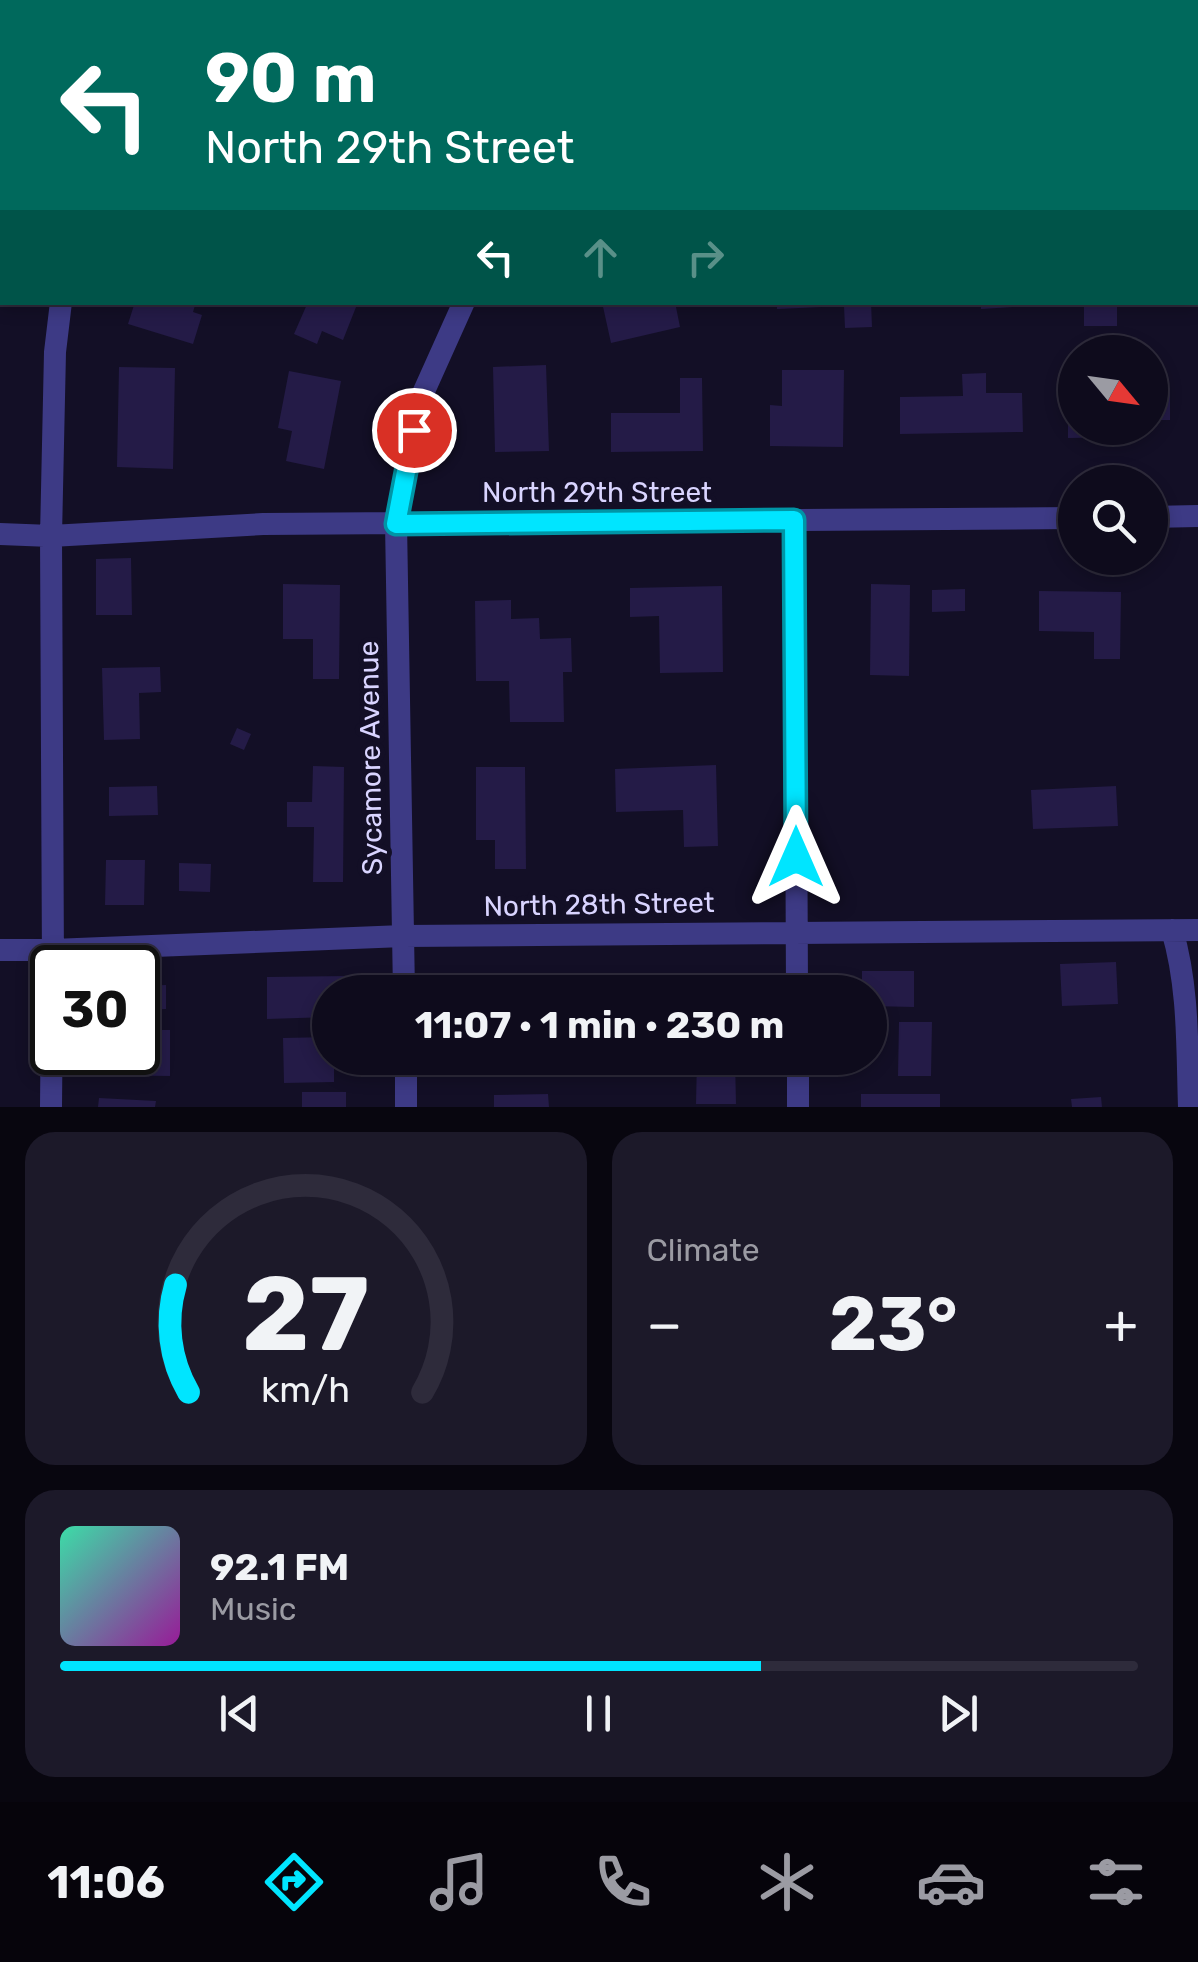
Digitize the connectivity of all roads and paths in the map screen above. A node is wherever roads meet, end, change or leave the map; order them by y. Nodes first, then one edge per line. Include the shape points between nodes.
1 (61, 305) edge
2 (463, 305) edge
3 (1198, 516) edge
4 (1168, 517) edge
5 (1058, 518) edge
6 (794, 520) junction
7 (396, 524) junction
8 (0, 534) edge
9 (50, 536) junction
10 (1172, 930) junction
11 (1198, 930) edge
12 (796, 932) junction
13 (404, 936) junction
14 (53, 945) edge
15 (0, 950) edge
16 (160, 952) edge
17 (30, 955) edge
18 (404, 975) edge
19 (797, 975) edge
20 (51, 1075) edge
21 (406, 1075) edge
22 (798, 1075) edge
23 (50, 1107) edge
24 (406, 1107) edge
25 (798, 1107) edge
26 (1189, 1107) edge

1 - 9 street
2 - 7 street, Sycamore Avenue via 420,400
3 - 4 street
5 - 6 street, North 29th Street
6 - 7 street, North 29th Street
6 - 12 street
7 - 9 street, North 29th Street
7 - 13 street, Sycamore Avenue
8 - 9 street, North 29th Street
9 - 14 street
10 - 11 street, North 28th Street
10 - 12 street, North 28th Street
10 - 26 street via 1181,958
12 - 13 street, North 28th Street
12 - 19 street
13 - 16 street, North 28th Street
13 - 18 street, Sycamore Avenue
15 - 17 street, North 28th Street
20 - 23 street
21 - 24 street
22 - 25 street

